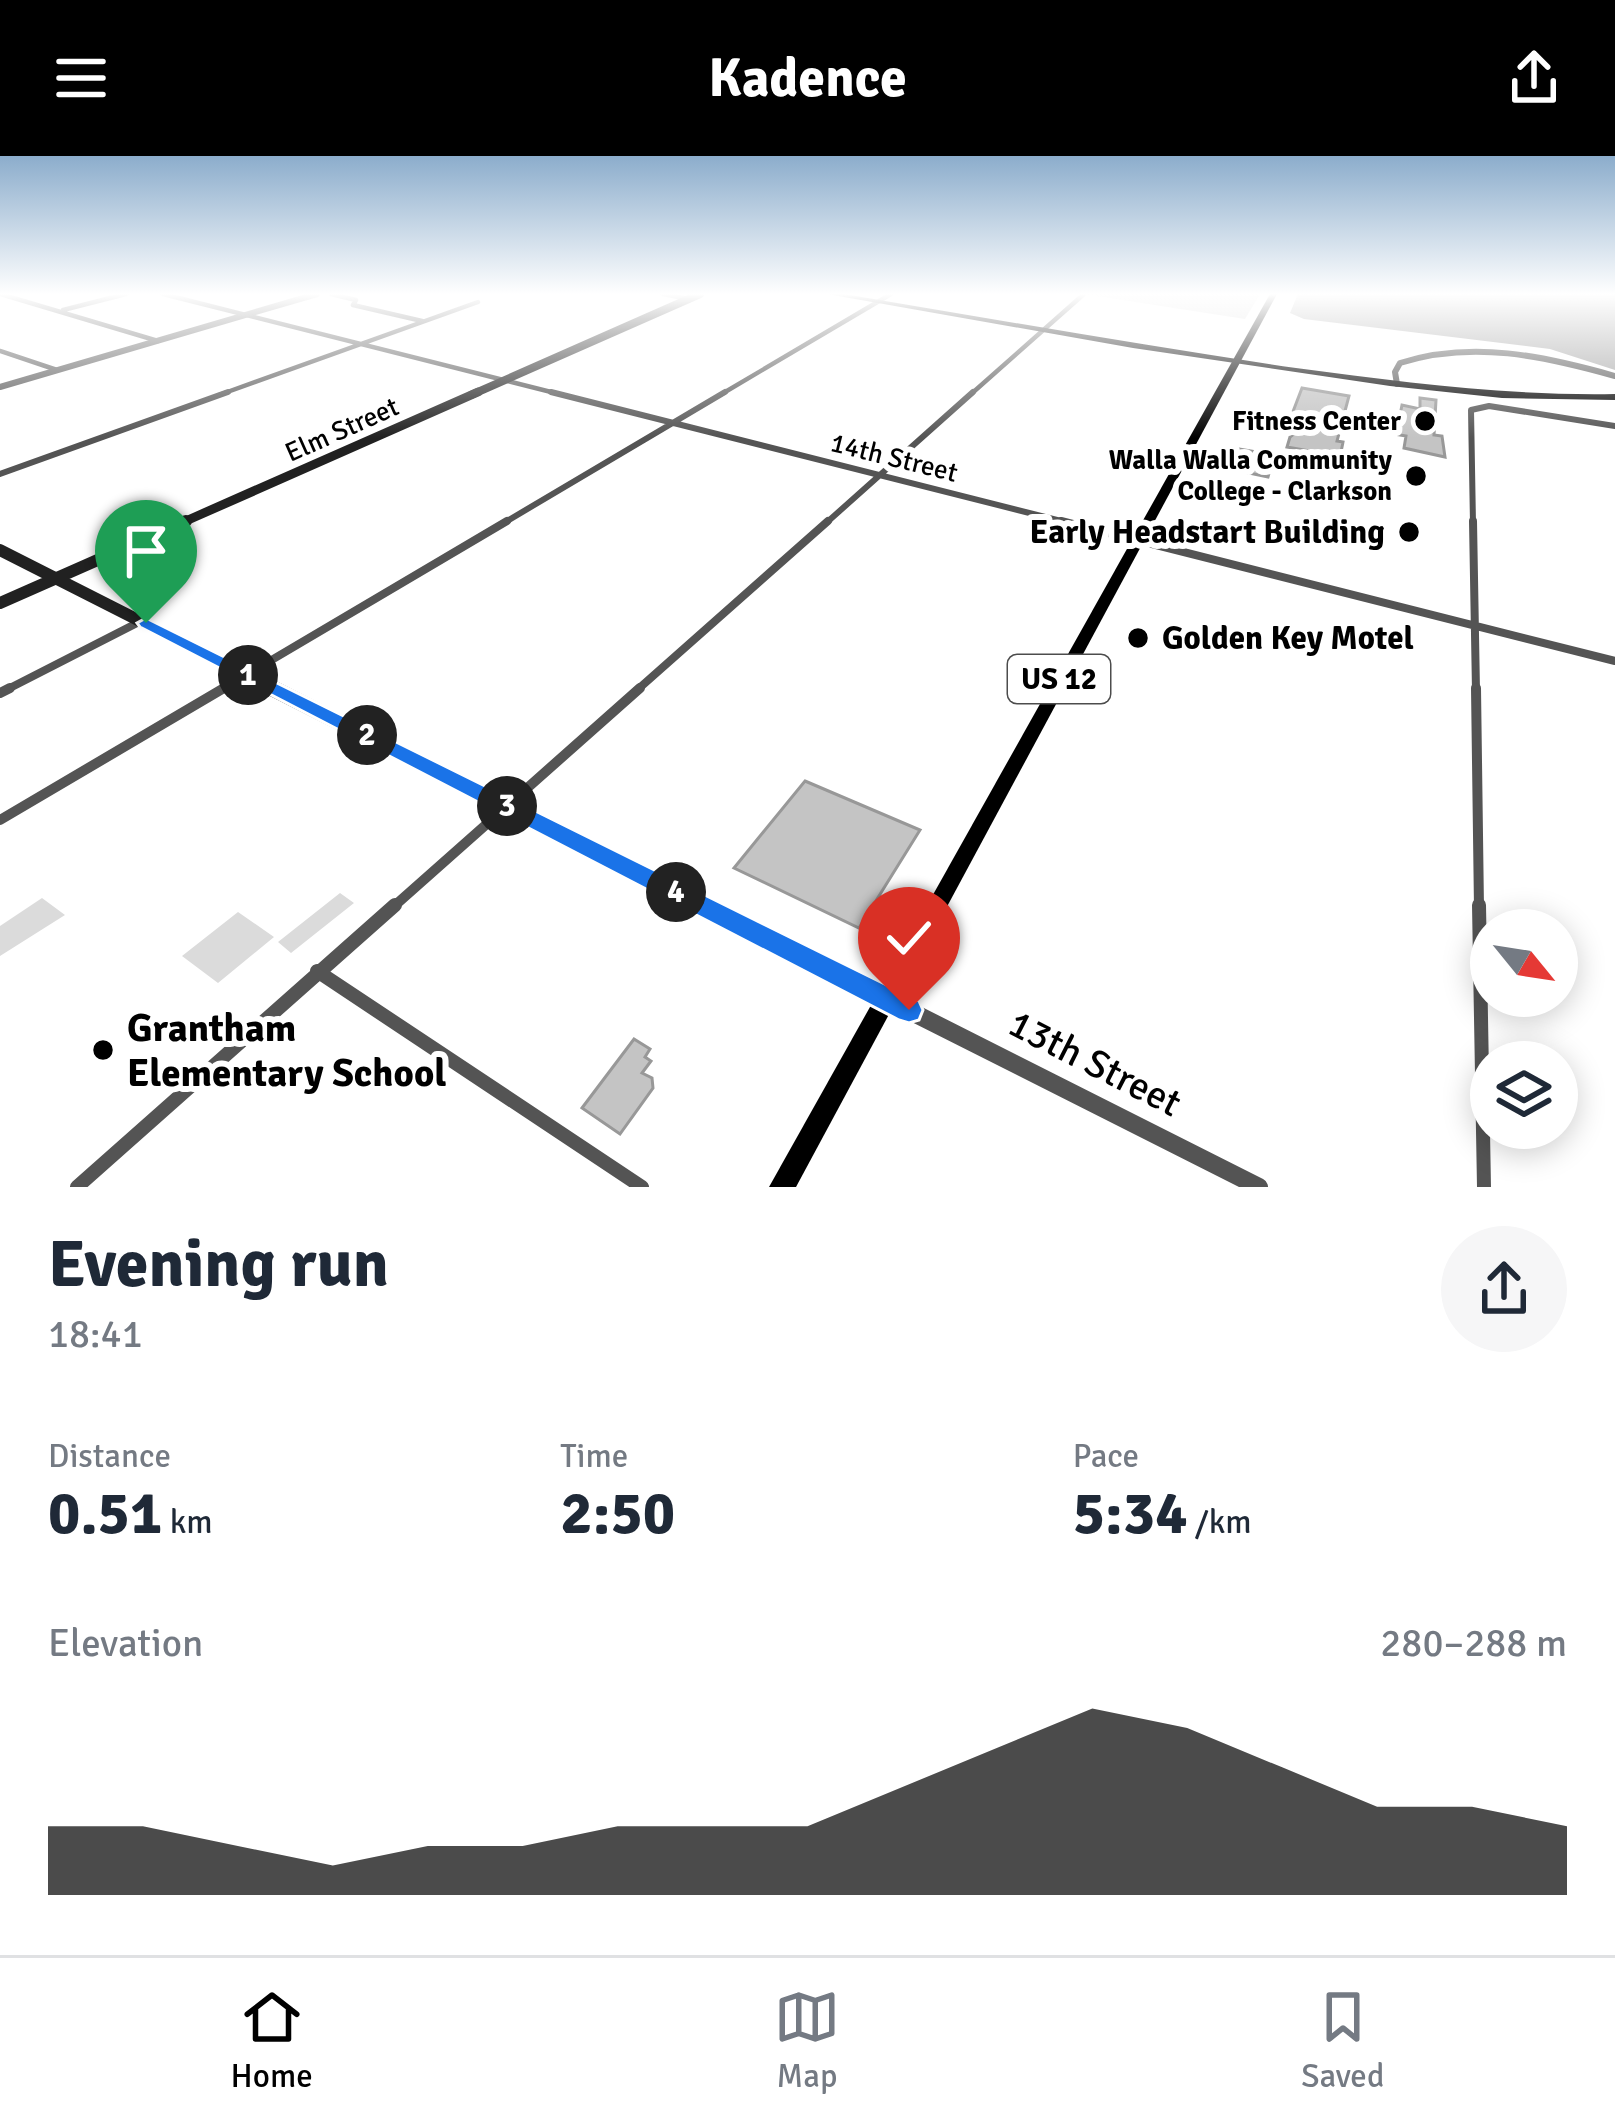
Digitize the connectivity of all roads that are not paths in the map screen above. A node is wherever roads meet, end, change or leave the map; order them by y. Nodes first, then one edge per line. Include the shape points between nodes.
1 (151, 342) edge
2 (352, 342) edge
3 (371, 342) edge
4 (592, 342) edge
5 (810, 342) edge
6 (1029, 342) edge
7 (1116, 342) edge
8 (1248, 342) edge
9 (363, 345) junction
10 (0, 351) edge
11 (1237, 362) junction
12 (57, 370) junction
13 (1615, 376) edge
14 (506, 380) junction
15 (1397, 384) junction
16 (0, 387) edge
17 (1615, 397) edge
18 (672, 423) junction
19 (1615, 426) edge
20 (0, 474) edge
21 (880, 476) junction
22 (1137, 541) junction
23 (0, 550) edge
24 (56, 578) junction
25 (0, 603) edge
26 (141, 621) junction
27 (1474, 627) junction
28 (1615, 662) edge
29 (248, 675) junction
30 (0, 693) edge
31 (510, 807) junction
32 (0, 820) edge
33 (317, 971) junction
34 (886, 999) junction
35 (77, 1187) edge
36 (641, 1187) edge
37 (782, 1187) edge
38 (1259, 1187) edge
39 (1484, 1187) edge

1 - 12 street
2 - 9 street, 14th Street
3 - 9 street
4 - 14 main road, Elm Street
5 - 18 street
6 - 21 street
7 - 11 main road
8 - 11 main road, US 12
9 - 14 street, 14th Street
9 - 20 street
10 - 12 street
11 - 15 main road
11 - 22 main road, US 12
12 - 16 street
13 - 15 street via 1452,352 1400,363
14 - 18 street, 14th Street
14 - 24 main road, Elm Street
15 - 17 main road
18 - 21 street, 14th Street
18 - 29 street
19 - 27 street via 1471,410
21 - 22 street, 14th Street
21 - 31 street
22 - 27 street, 14th Street
22 - 34 main road, US 12
23 - 24 main road, 13th Street
24 - 25 main road, Elm Street
24 - 26 main road, 13th Street
26 - 29 main road, 13th Street
26 - 30 street
27 - 28 street, 14th Street
27 - 39 street
29 - 31 main road, 13th Street
29 - 32 street
31 - 33 street
31 - 34 main road, 13th Street
33 - 35 street
33 - 36 street
34 - 37 main road, US 12
34 - 38 street, 13th Street

